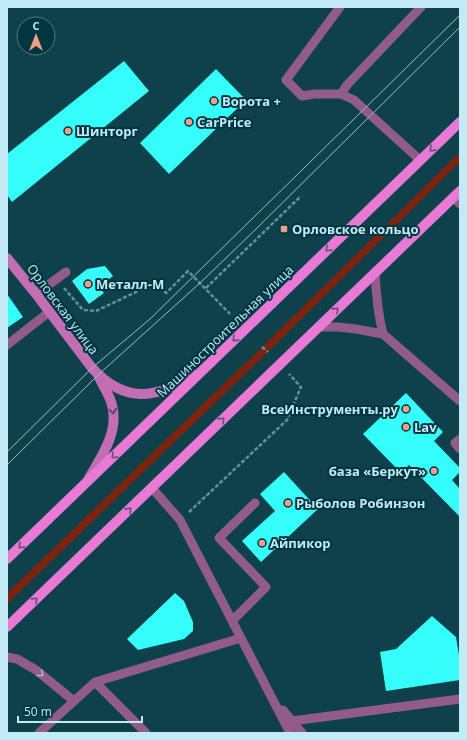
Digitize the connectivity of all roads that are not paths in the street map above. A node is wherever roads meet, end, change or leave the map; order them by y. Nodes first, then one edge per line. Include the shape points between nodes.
1 (340, 7) edge
2 (421, 7) edge
3 (341, 94) junction
4 (460, 122) edge
5 (420, 160) junction
6 (458, 197) edge
7 (7, 258) edge
8 (66, 272) dead end
9 (376, 272) junction
10 (36, 294) junction
11 (49, 312) junction
12 (319, 327) junction
13 (383, 334) junction
14 (7, 345) edge
15 (204, 369) junction
16 (98, 375) junction
17 (460, 401) edge
18 (460, 439) edge
19 (460, 449) edge
20 (86, 483) junction
21 (152, 488) junction
22 (255, 503) dead end
23 (7, 559) edge
24 (232, 621) junction
25 (7, 627) edge
26 (241, 638) junction
27 (7, 657) edge
28 (95, 682) junction
29 (273, 699) junction
30 (460, 699) edge
31 (74, 701) junction
32 (292, 721) junction
33 (39, 733) edge
34 (146, 733) edge
35 (290, 733) edge
36 (302, 733) edge

1 - 3 lane via 286,80 302,96
2 - 3 lane
3 - 5 lane via 354,100
4 -> 5 main road, Машиностроительная улица
5 -> 15 main road, Машиностроительная улица
6 - 9 main road
7 - 10 street, Орловская улица
8 - 10 lane
12 -> 9 main road
9 - 13 lane via 376,290
10 - 11 street, Орловская улица
11 - 14 lane
11 - 16 street, Орловская улица
12 - 13 lane via 338,326
21 -> 12 main road
13 - 17 lane
15 - 16 street via 184,381 152,394 133,394 119,390
15 -> 20 main road, Машиностроительная улица
16 -> 20 street via 112,404 114,420 106,450
18 - 19 lane via 455,443
20 -> 23 main road, Машиностроительная улица
21 - 24 lane via 180,520
25 -> 21 main road
22 - 24 lane via 219,538 266,587
24 - 26 lane
26 - 28 lane
26 - 29 lane
27 -> 31 lane via 17,659 36,670
28 - 31 lane
28 - 34 lane
29 - 32 lane
29 - 35 lane
30 - 32 lane
31 - 33 lane
32 - 36 lane

